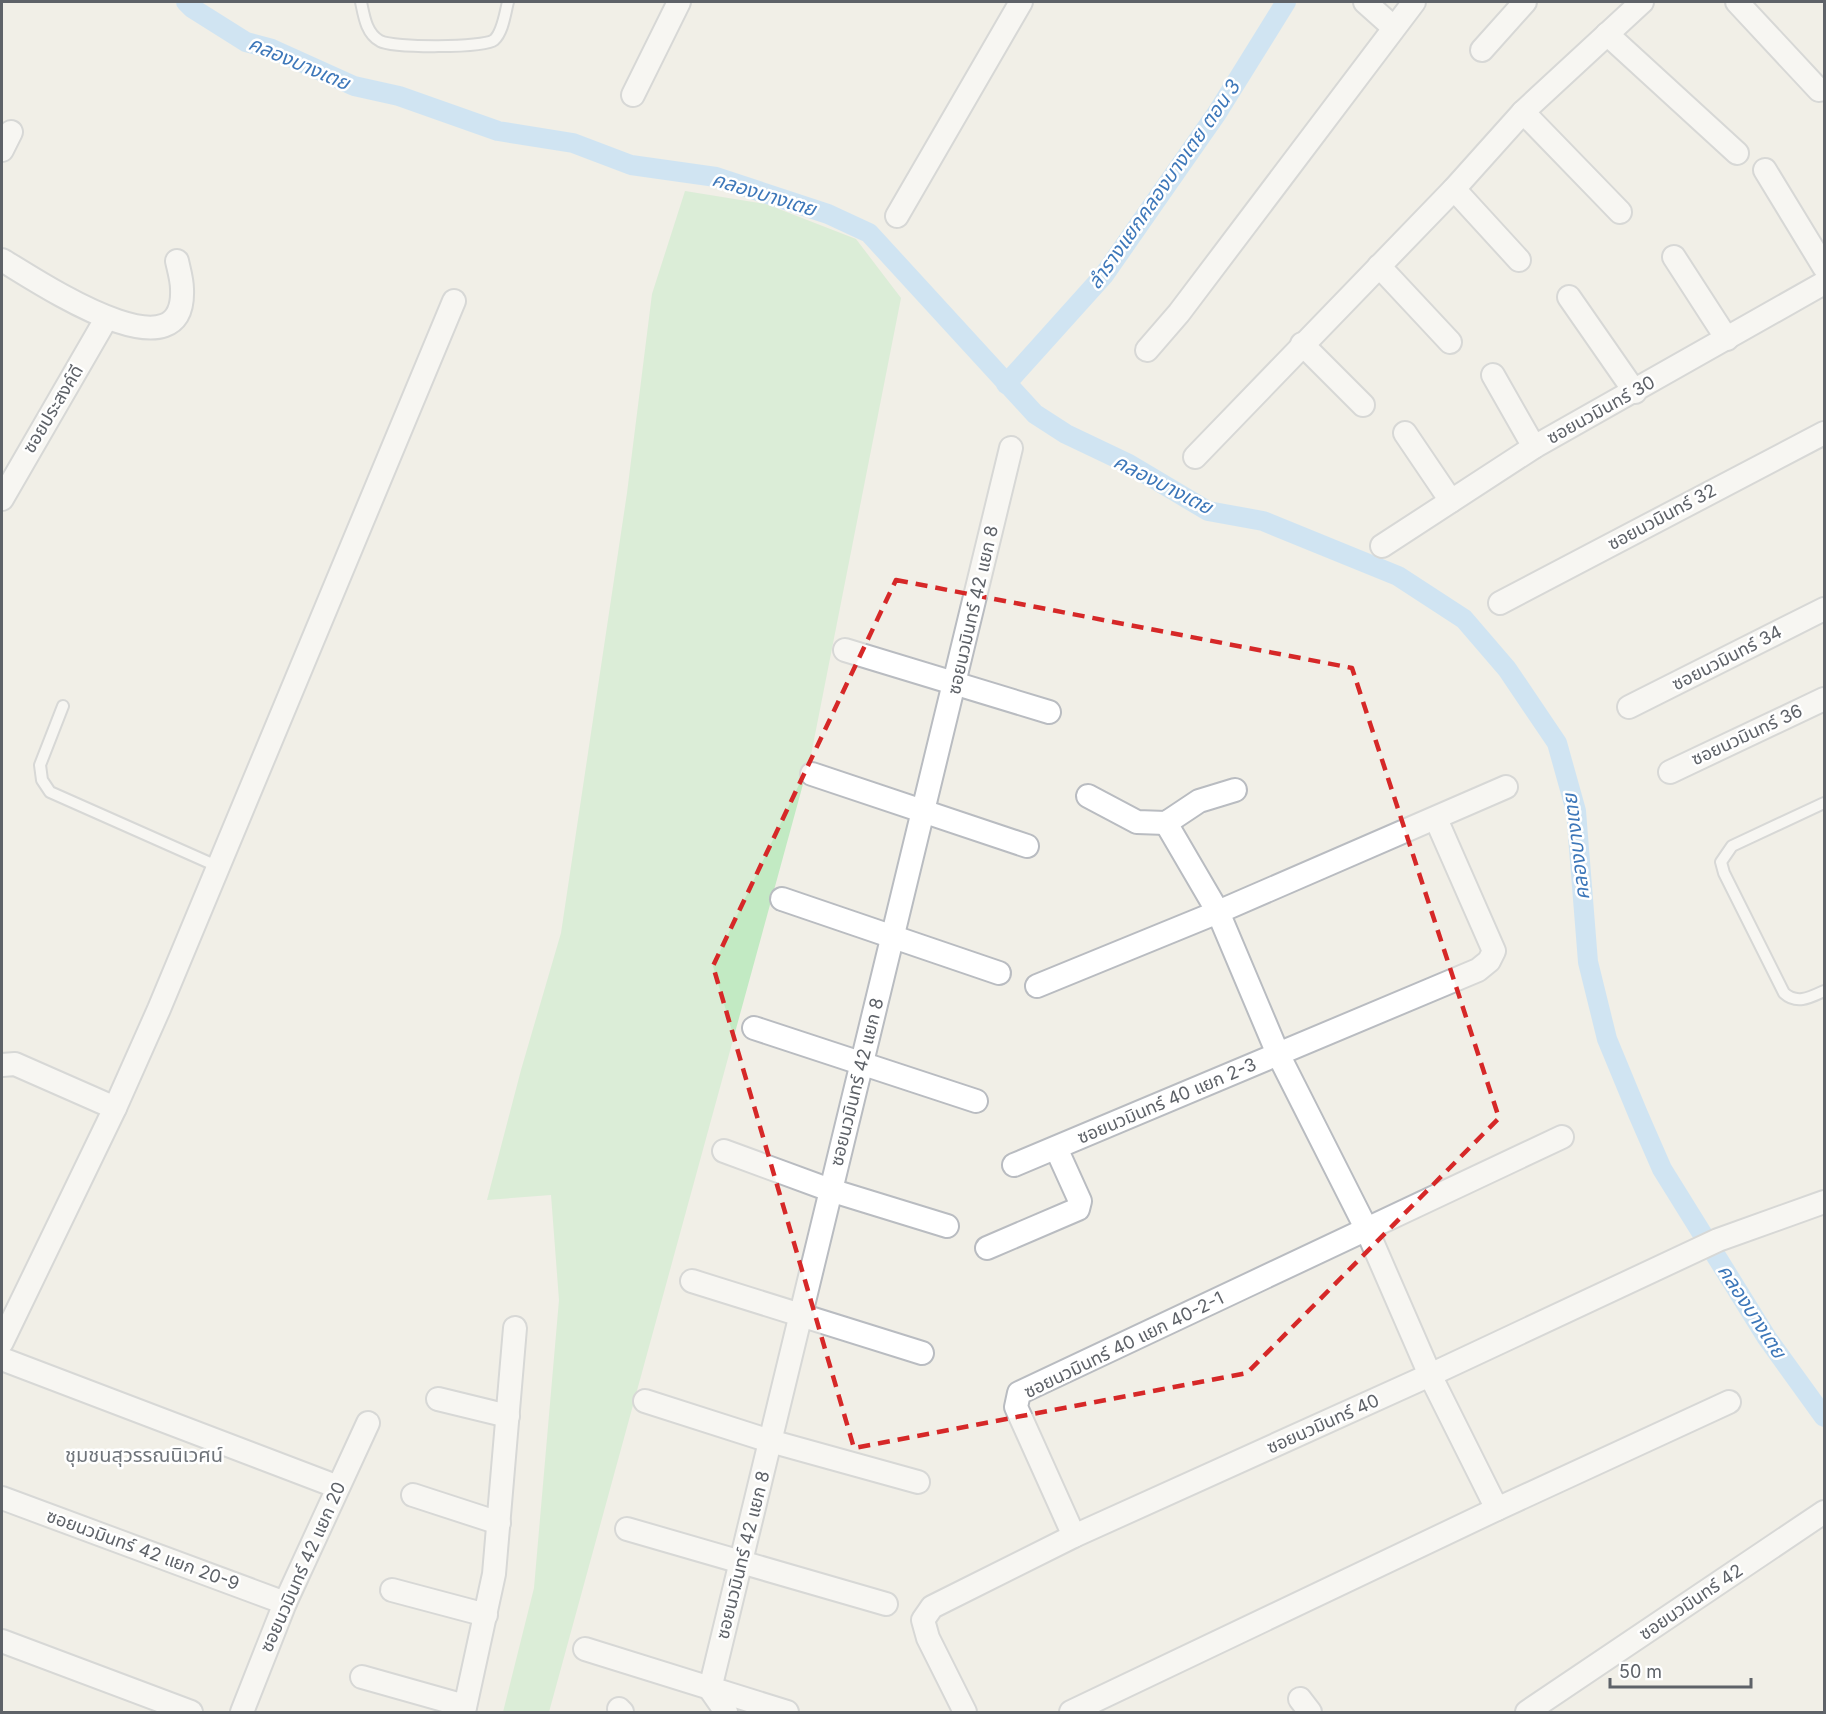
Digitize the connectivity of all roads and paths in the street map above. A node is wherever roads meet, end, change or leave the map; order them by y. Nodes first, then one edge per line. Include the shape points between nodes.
1 (361, 2) edge
2 (508, 2) edge
3 (679, 2) edge
4 (1021, 2) edge
5 (1365, 2) edge
6 (1414, 2) edge
7 (1525, 2) edge
8 (1642, 2) edge
9 (1737, 2) edge
10 (1393, 27) junction
11 (1607, 34) junction
12 (1482, 50) dead end
13 (1819, 90) dead end
14 (633, 95) dead end
15 (1524, 112) junction
16 (1737, 153) dead end
17 (1765, 170) dead end
18 (1454, 189) junction
19 (1620, 212) dead end
20 (897, 216) dead end
21 (1674, 257) dead end
22 (2, 260) edge
23 (1519, 260) dead end
24 (177, 261) dead end
25 (1379, 266) junction
26 (1824, 267) edge
27 (1824, 283) edge
28 (1569, 297) dead end
29 (454, 301) dead end
30 (106, 320) junction
31 (1727, 339) junction
32 (1450, 342) dead end
33 (1302, 344) junction
34 (1147, 350) dead end
35 (1493, 375) dead end
36 (1635, 392) junction
37 (1363, 405) dead end
38 (1405, 433) dead end
39 (1824, 433) edge
40 (1534, 447) junction
41 (1011, 448) dead end
42 (1195, 457) dead end
43 (2, 499) edge
44 (1451, 501) junction
45 (1382, 546) dead end
46 (1500, 603) dead end
47 (1824, 609) edge
48 (845, 650) dead end
49 (956, 685) junction
50 (1824, 699) edge
51 (63, 706) dead end
52 (1629, 707) dead end
53 (1048, 712) dead end
54 (1670, 772) dead end
55 (812, 774) dead end
56 (1506, 787) dead end
57 (1235, 790) dead end
58 (1088, 796) dead end
59 (1824, 803) edge
60 (924, 813) junction
61 (1436, 819) junction
62 (1166, 824) junction
63 (1027, 846) dead end
64 (219, 867) junction
65 (782, 899) dead end
66 (1218, 912) junction
67 (892, 936) junction
68 (999, 973) dead end
69 (1037, 986) dead end
70 (1824, 991) edge
71 (754, 1028) dead end
72 (1278, 1054) junction
73 (2, 1065) edge
74 (861, 1065) junction
75 (976, 1101) dead end
76 (115, 1108) junction
77 (1562, 1137) dead end
78 (1056, 1149) junction
79 (724, 1150) dead end
80 (1014, 1165) dead end
81 (830, 1190) junction
82 (1824, 1202) edge
83 (947, 1226) dead end
84 (1366, 1228) junction
85 (987, 1248) dead end
86 (692, 1281) dead end
87 (801, 1314) junction
88 (515, 1328) dead end
89 (2, 1342) edge
90 (922, 1353) dead end
91 (2, 1359) edge
92 (1430, 1375) junction
93 (438, 1399) dead end
94 (645, 1401) dead end
95 (1729, 1402) dead end
96 (508, 1416) junction
97 (368, 1423) dead end
98 (770, 1442) junction
99 (918, 1482) dead end
100 (338, 1486) junction
101 (413, 1495) dead end
102 (2, 1498) edge
103 (1497, 1509) junction
104 (1824, 1512) edge
105 (498, 1523) junction
106 (627, 1529) dead end
107 (1074, 1536) junction
108 (741, 1564) junction
109 (392, 1590) dead end
110 (285, 1603) junction
111 (886, 1604) dead end
112 (486, 1615) junction
113 (2, 1641) edge
114 (585, 1649) dead end
115 (362, 1677) dead end
116 (711, 1689) junction
117 (465, 1709) edge
118 (1540, 1709) edge
119 (191, 1713) edge
120 (242, 1713) edge
121 (726, 1713) edge
122 (787, 1713) edge
123 (964, 1713) edge
124 (1071, 1713) edge

1 - 2 lane via 368,29 380,42 478,45 492,42 498,35
3 - 14 street
4 - 20 street
5 - 10 street
6 - 10 street
7 - 12 street
8 - 11 street
9 - 13 street
10 - 34 street via 1179,313
11 - 15 street
11 - 16 street
15 - 18 street
15 - 19 street
17 - 26 street
18 - 23 street
18 - 25 street
21 - 31 street
22 - 30 street
24 - 30 street via 182,290 178,311 171,322 150,330
25 - 32 street
25 - 33 street
27 - 31 street, ซอยนวมินทร์ 30
28 - 36 street
29 - 64 street
30 - 43 street, ซอยประสงค์ดี
31 - 36 street, ซอยนวมินทร์ 30
33 - 37 street
33 - 42 street
35 - 40 street
36 - 40 street, ซอยนวมินทร์ 30
38 - 44 street
39 - 46 street, ซอยนวมินทร์ 32
40 - 44 street, ซอยนวมินทร์ 30
41 - 49 street, ซอยนวมินทร์ 42 แยก 8
44 - 45 street, ซอยนวมินทร์ 30
47 - 52 street, ซอยนวมินทร์ 34
48 - 49 street
49 - 53 street
49 - 60 street, ซอยนวมินทร์ 42 แยก 8
50 - 54 street, ซอยนวมินทร์ 36
51 - 64 lane via 40,765 42,780 50,792
55 - 60 street
56 - 61 street
57 - 62 street via 1199,801
58 - 62 street via 1137,822
59 - 70 lane via 1732,846 1721,862 1784,993 1799,999
60 - 63 street
60 - 67 street, ซอยนวมินทร์ 42 แยก 8
61 - 66 street
61 - 72 street, ซอยนวมินทร์ 40 แยก 2-3 via 1494,951 1490,961 1478,970
62 - 66 street
64 - 76 street
65 - 67 street
66 - 69 street
66 - 72 street
67 - 68 street
67 - 74 street, ซอยนวมินทร์ 42 แยก 8
71 - 74 street
72 - 78 street, ซอยนวมินทร์ 40 แยก 2-3
72 - 84 street
73 - 76 street via 15,1064
74 - 75 street
74 - 81 street, ซอยนวมินทร์ 42 แยก 8
76 - 89 street
77 - 84 street, ซอยนวมินทร์ 40 แยก 40-2-1
78 - 80 street, ซอยนวมินทร์ 40 แยก 2-3
78 - 85 street, ซอยนวมินทร์ 40 แยก 2-3 via 1080,1201 1077,1209
79 - 81 street
81 - 83 street
81 - 87 street, ซอยนวมินทร์ 42 แยก 8
82 - 92 street, ซอยนวมินทร์ 40 via 1718,1240
84 - 92 street
84 - 107 street, ซอยนวมินทร์ 40 แยก 40-2-1 via 1020,1393 1016,1407
86 - 87 street
87 - 90 street
87 - 98 street, ซอยนวมินทร์ 42 แยก 8
88 - 96 street
91 - 100 street
92 - 103 street
92 - 107 street, ซอยนวมินทร์ 40
93 - 96 street
94 - 98 street
95 - 103 street
96 - 105 street
97 - 100 street, ซอยนวมินทร์ 42 แยก 20
98 - 99 street
98 - 108 street, ซอยนวมินทร์ 42 แยก 8
100 - 110 street, ซอยนวมินทร์ 42 แยก 20
101 - 105 street
102 - 110 street, ซอยนวมินทร์ 42 แยก 20-9
103 - 124 street
104 - 118 street, ซอยนวมินทร์ 42
105 - 112 street
106 - 108 street
107 - 123 street, ซอยนวมินทร์ 40 via 932,1607 924,1620 928,1638
108 - 111 street
108 - 116 street, ซอยนวมินทร์ 42 แยก 8
109 - 112 street
110 - 120 street, ซอยนวมินทร์ 42 แยก 20
112 - 117 street
113 - 119 street
114 - 116 street
115 - 117 street
116 - 121 street
116 - 122 street

